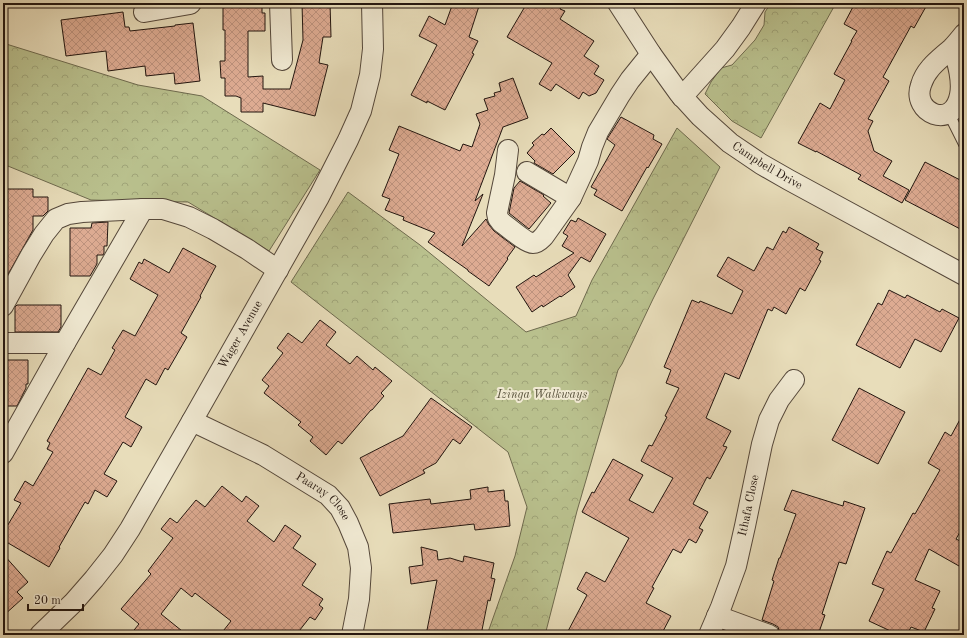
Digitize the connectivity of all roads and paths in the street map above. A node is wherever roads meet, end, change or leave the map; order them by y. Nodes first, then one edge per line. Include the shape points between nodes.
1 (191, 3) edge
2 (280, 3) edge
3 (372, 3) edge
4 (618, 3) edge
5 (756, 3) edge
6 (144, 12) dead end
7 (959, 40) edge
8 (651, 54) junction
9 (282, 60) dead end
10 (682, 97) junction
11 (949, 114) junction
12 (964, 144) edge
13 (508, 150) dead end
14 (527, 172) dead end
15 (571, 198) junction
16 (143, 209) junction
17 (278, 270) junction
18 (964, 274) edge
19 (3, 306) edge
20 (3, 343) edge
21 (65, 343) junction
22 (794, 380) dead end
23 (192, 421) junction
24 (3, 453) edge
25 (717, 616) junction
26 (40, 635) edge
27 (352, 635) edge
28 (709, 635) edge
29 (769, 635) edge

1 - 6 street
2 - 9 street
3 - 17 street, Wager Avenue via 373,48 370,75 361,111 319,197
4 - 8 street, Campbell Drive
5 - 10 street via 725,48
7 - 11 street via 960,95
7 - 11 street via 926,73 920,86 920,98 924,108 931,113
8 - 10 street, Campbell Drive
8 - 15 street via 630,80 598,132
10 - 18 street, Campbell Drive via 730,143 761,164
11 - 12 lane
13 - 15 street via 497,213 501,222 533,243 544,236
14 - 15 street
16 - 17 street via 163,209 189,217 247,249
16 - 19 street via 82,212 56,219 31,255
16 - 21 street
17 - 23 street, Wager Avenue
20 - 21 street
21 - 24 street
22 - 25 street, Ithafa Close via 779,400 769,420 736,566
23 - 26 street, Wager Avenue via 113,554 73,603
23 - 27 street, Paaray Close via 263,455 328,495 340,508 358,547 361,568 359,599
25 - 28 street, Ithafa Close
25 - 29 street

